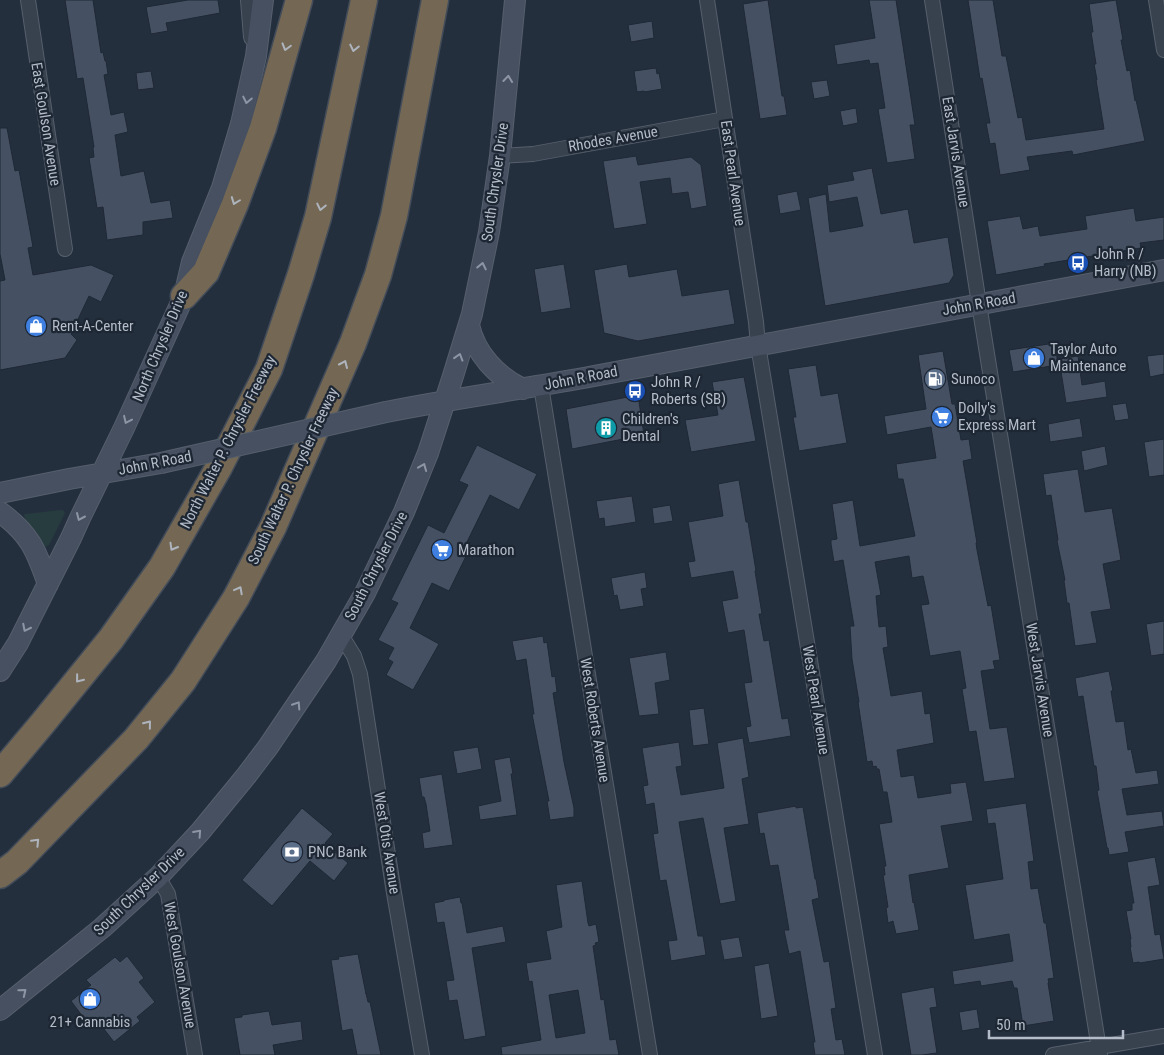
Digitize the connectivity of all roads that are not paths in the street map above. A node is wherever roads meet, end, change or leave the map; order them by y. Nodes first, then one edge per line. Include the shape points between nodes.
1 (28, 0) edge
2 (250, 0) edge
3 (263, 0) edge
4 (299, 0) edge
5 (364, 0) edge
6 (435, 0) edge
7 (515, 0) edge
8 (707, 0) edge
9 (932, 0) edge
10 (1156, 0) edge
11 (1164, 50) edge
12 (253, 70) dead end
13 (725, 118) junction
14 (500, 156) junction
15 (65, 249) dead end
16 (1164, 270) edge
17 (184, 296) junction
18 (979, 304) junction
19 (469, 325) junction
20 (758, 345) junction
21 (532, 387) junction
22 (445, 400) junction
23 (101, 474) junction
24 (0, 493) edge
25 (0, 512) edge
26 (48, 584) junction
27 (341, 635) junction
28 (0, 671) edge
29 (0, 774) edge
30 (0, 875) edge
31 (158, 877) junction
32 (0, 1010) edge
33 (1164, 1036) edge
34 (1099, 1051) edge
35 (195, 1055) edge
36 (422, 1055) edge
37 (650, 1055) edge
38 (875, 1055) edge
39 (1053, 1055) edge

1 - 15 street, East Goulson Avenue
2 - 12 street
3 -> 17 main road, North Chrysler Drive via 242,124 222,188 192,262
4 -> 17 highway via 263,128 234,204 206,272
5 -> 29 highway, North Walter P. Chrysler Freeway via 318,218 269,369 219,467 162,567 111,639
30 -> 6 highway, South Walter P. Chrysler Freeway via 17,862 136,739 183,681 236,598 273,527 354,343 378,275 394,216
14 -> 7 main road, South Chrysler Drive
8 - 13 street, East Pearl Avenue
9 - 18 street, East Jarvis Avenue
10 - 11 street
13 - 14 street, Rhodes Avenue via 533,154
13 - 20 street, East Pearl Avenue
19 -> 14 main road, South Chrysler Drive via 489,232
16 - 18 main road, John R Road
17 -> 23 main road, North Chrysler Drive
18 - 20 main road, John R Road
18 - 34 street, West Jarvis Avenue
19 - 21 main road via 476,344 495,371 511,383
22 -> 19 main road, South Chrysler Drive
20 - 21 main road, John R Road
20 - 38 street, West Pearl Avenue
21 - 22 main road, John R Road
21 - 37 street, West Roberts Avenue
22 - 23 main road, John R Road, bridge
27 -> 22 main road, South Chrysler Drive via 404,512
23 - 24 main road, John R Road
23 -> 26 main road, North Chrysler Drive
25 - 26 main road via 14,522 29,540
26 -> 28 main road, North Chrysler Drive
31 -> 27 main road, South Chrysler Drive via 252,769
27 - 36 street, West Otis Avenue via 360,674
32 -> 31 main road, South Chrysler Drive via 102,928
31 - 35 street, West Goulson Avenue via 168,894
33 - 34 street
34 - 39 street

